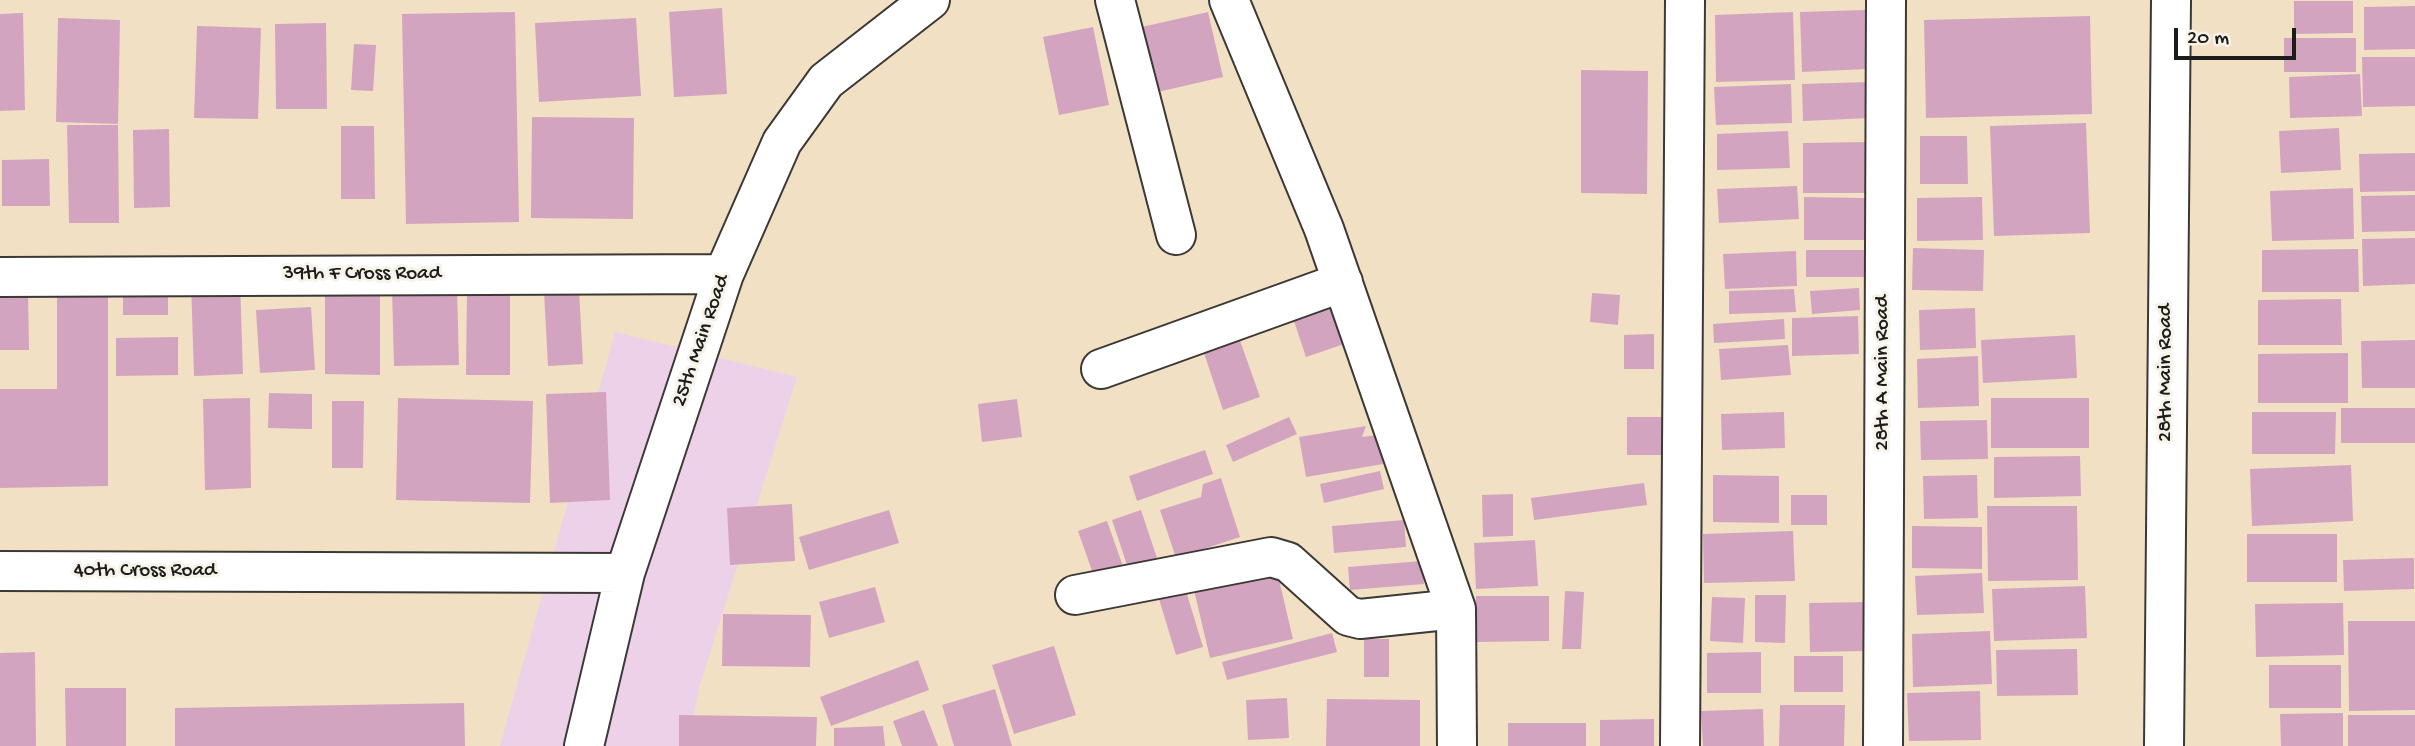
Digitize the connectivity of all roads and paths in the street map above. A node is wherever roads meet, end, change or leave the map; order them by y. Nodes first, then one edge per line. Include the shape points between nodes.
1 (930, 0) edge
2 (1115, 0) edge
3 (1229, 0) edge
4 (1685, 0) edge
5 (1886, 0) edge
6 (2171, 0) edge
7 (1176, 235) dead end
8 (724, 274) junction
9 (0, 277) edge
10 (1343, 282) junction
11 (1101, 369) dead end
12 (0, 571) edge
13 (625, 573) junction
14 (1075, 595) dead end
15 (1456, 609) junction
16 (584, 746) edge
17 (1457, 746) edge
18 (1680, 746) edge
19 (1883, 746) edge
20 (2164, 746) edge

1 - 8 street, 25th Main Road via 826,81 782,142
2 - 7 street
3 - 10 street
4 - 18 street
5 - 19 street, 28th A Main Road
6 - 20 street, 28th Main Road
8 - 9 street, 39th F Cross Road
8 - 13 street, 25th Main Road
10 - 11 street
10 - 15 street
12 - 13 street, 40th Cross Road
13 - 16 street, 25th Main Road
14 - 15 street via 1271,556 1288,562 1348,616 1360,620
15 - 17 street

